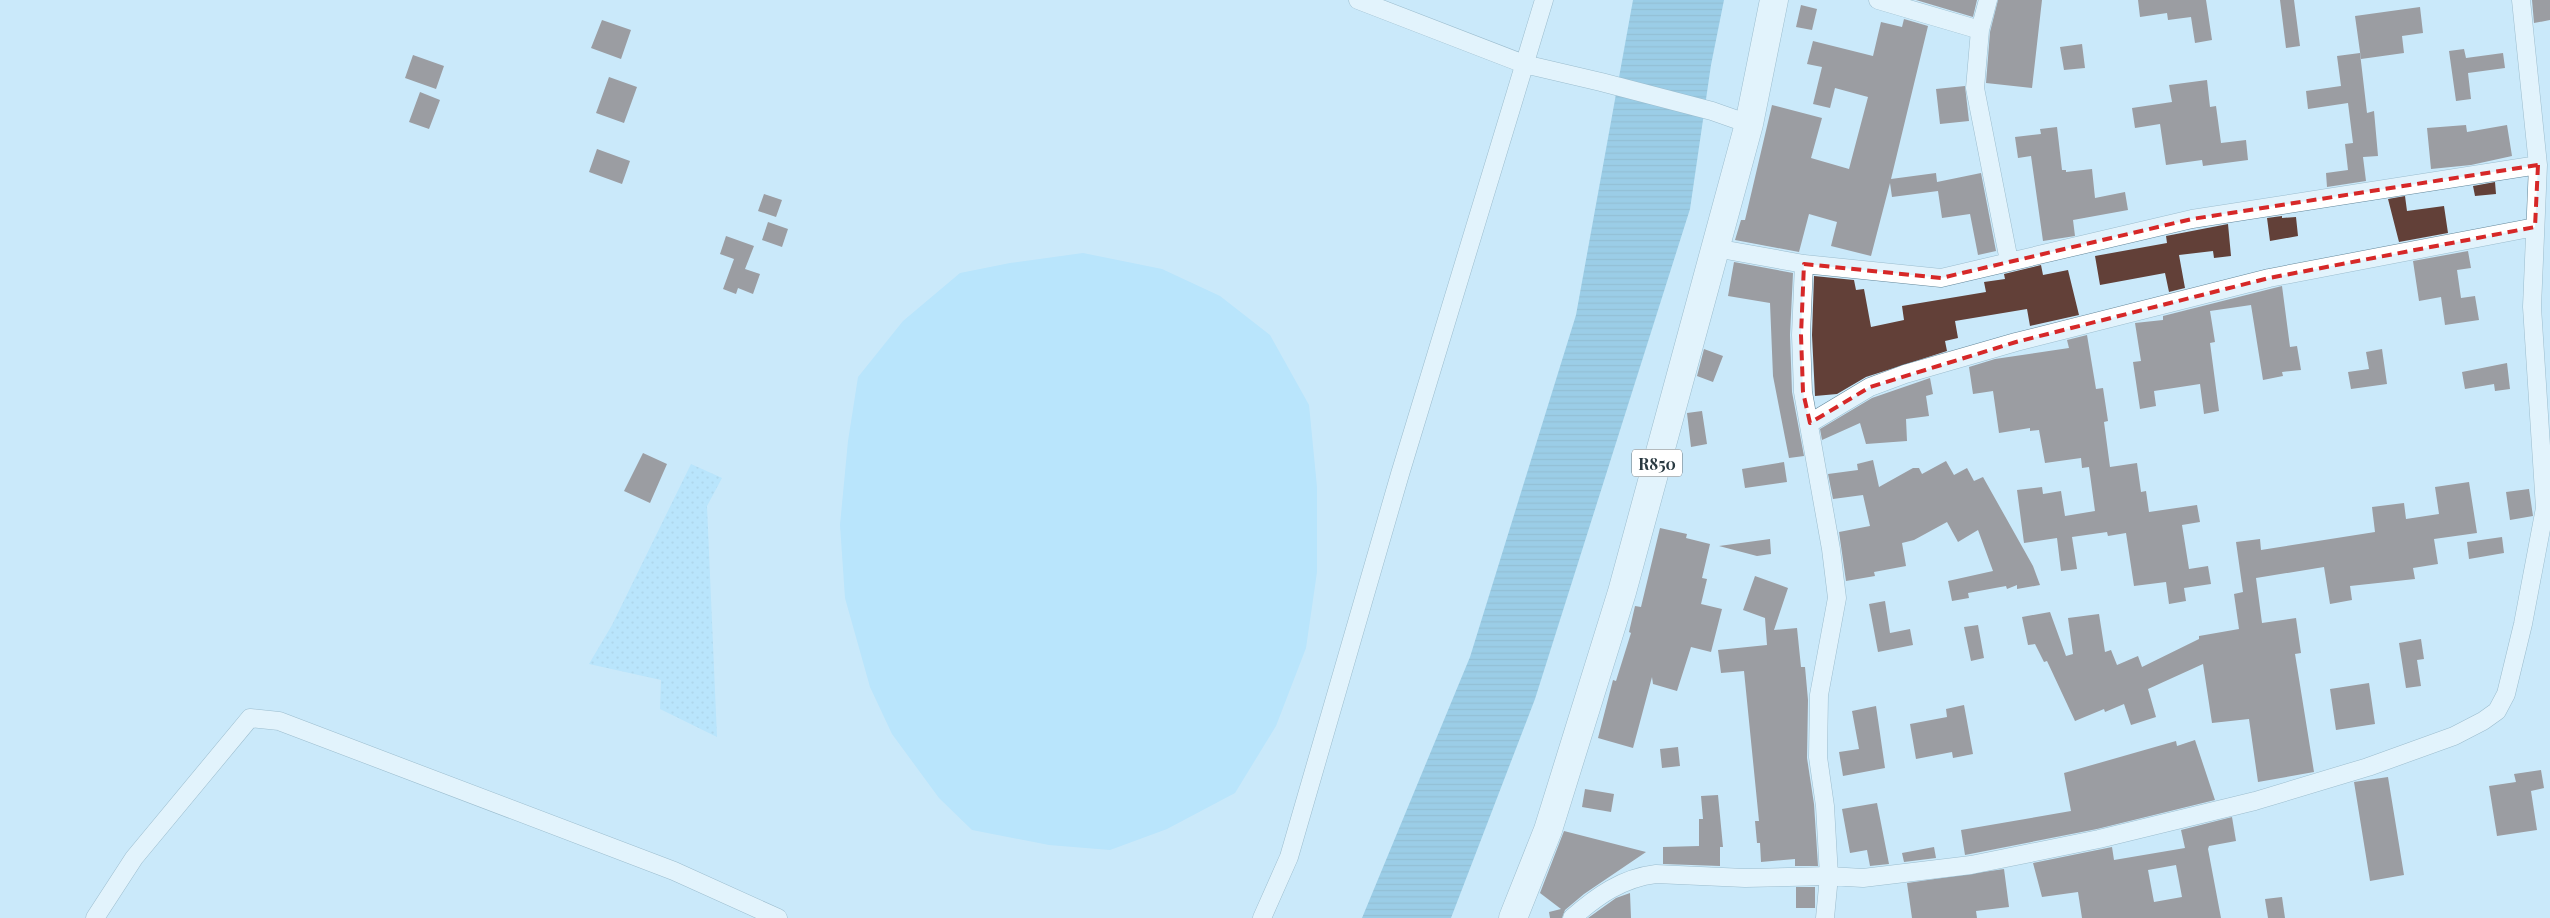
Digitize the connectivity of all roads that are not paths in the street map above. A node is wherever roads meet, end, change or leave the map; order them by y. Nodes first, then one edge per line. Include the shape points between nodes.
1 (1358, 0) edge
2 (1544, 0) edge
3 (1774, 0) edge
4 (1878, 0) edge
5 (1988, 0) edge
6 (2521, 0) edge
7 (1980, 30) junction
8 (1524, 64) junction
9 (1749, 124) junction
10 (2544, 145) edge
11 (2538, 165) junction
12 (2536, 227) junction
13 (1715, 248) junction
14 (2008, 261) junction
15 (1804, 264) junction
16 (1810, 423) junction
17 (2543, 550) edge
18 (1829, 876) junction
19 (95, 918) edge
20 (778, 918) edge
21 (1262, 918) edge
22 (1513, 918) edge
23 (1572, 918) edge
24 (1825, 918) edge

1 - 8 street
2 - 8 street
3 - 9 main road, R850
4 - 7 street
5 - 7 street
6 - 10 street
7 - 14 street via 1975,88
8 - 9 street via 1712,111
8 - 21 street via 1289,857
9 - 13 main road, R850
10 - 11 street
11 - 12 street
11 - 14 street via 2192,219
12 - 16 street via 2269,278 2016,342 1870,387
12 - 17 street via 2532,307 2544,508
13 - 15 street
13 - 22 main road, R850 via 1591,698 1548,830
14 - 15 street via 1941,278
15 - 16 street via 1801,345
16 - 18 street via 1837,598 1820,695 1818,757
17 - 18 street via 2506,694 2497,711 2454,736 2368,767 2255,801 2090,840 1971,865 1863,878
18 - 23 street via 1643,876 1612,888
18 - 24 street
19 - 20 street via 134,858 250,718 288,725 674,871

